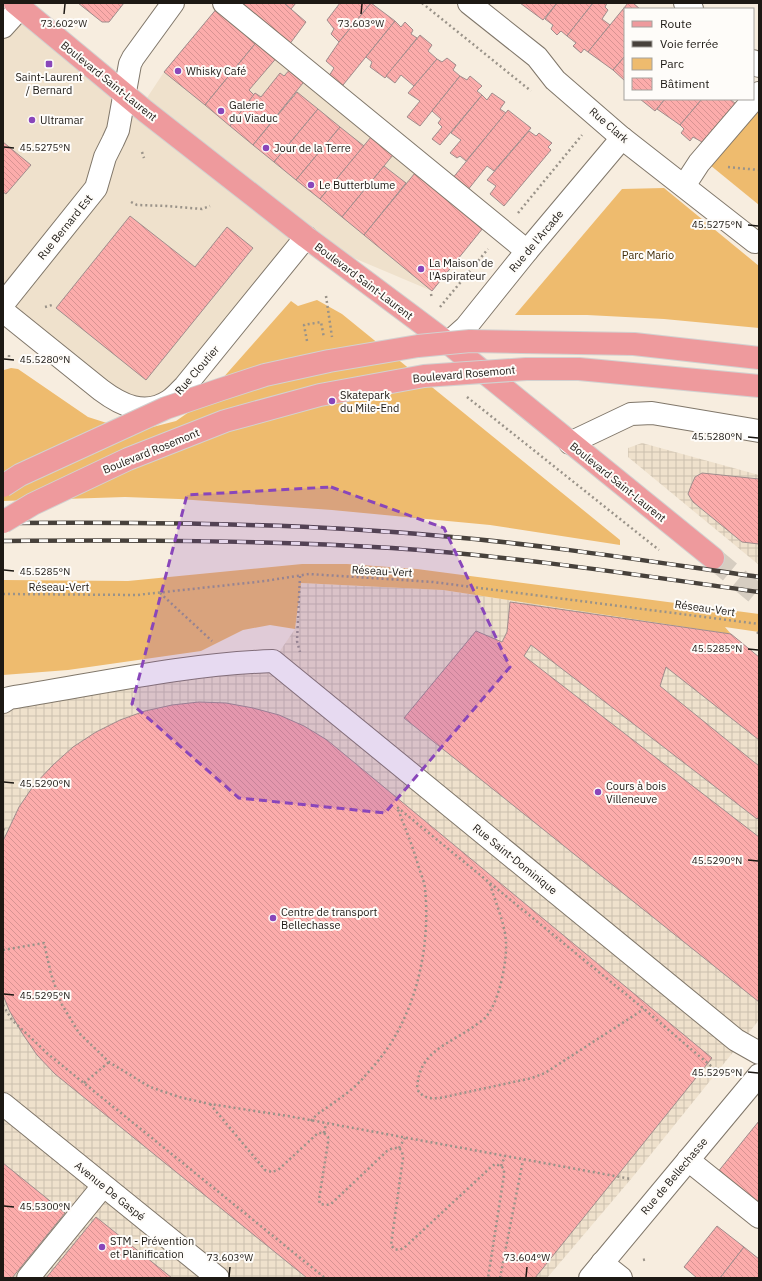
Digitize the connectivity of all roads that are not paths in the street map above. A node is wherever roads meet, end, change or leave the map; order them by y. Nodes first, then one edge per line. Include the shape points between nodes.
1 (173, 3) edge
2 (224, 3) edge
3 (468, 3) edge
4 (18, 5) edge
5 (3, 27) edge
6 (125, 95) junction
7 (753, 100) edge
8 (622, 138) junction
9 (684, 186) junction
10 (306, 237) junction
11 (755, 242) dead end
12 (527, 251) junction
13 (3, 304) edge
14 (3, 311) edge
15 (448, 343) junction
16 (759, 358) edge
17 (759, 386) edge
18 (759, 431) edge
19 (570, 443) junction
20 (3, 486) edge
21 (3, 522) edge
22 (713, 558) tunnel mouth
23 (3, 702) edge
24 (758, 1053) edge
25 (759, 1075) edge
26 (3, 1104) edge
27 (688, 1160) junction
28 (103, 1186) junction
29 (759, 1217) edge
30 (596, 1270) edge
31 (28, 1278) edge
32 (218, 1278) edge
33 (621, 1278) edge

1 - 6 street, Rue Bernard Est via 133,58
2 - 12 street
3 - 8 street, Rue Clark via 537,57 555,80
4 - 5 street
4 - 6 main road, Boulevard Saint-Laurent
6 - 10 main road, Boulevard Saint-Laurent
6 - 13 street, Rue Bernard Est via 118,130 105,156 96,188
7 - 9 street via 699,164
8 - 9 street, Rue Clark
8 - 12 street, Rue de l'Arcade
9 - 11 street, Rue Clark
10 - 14 street, Rue Cloutier via 185,386 170,401 154,409 137,408 117,402
10 - 15 main road, Boulevard Saint-Laurent
12 - 15 street, Rue de l'Arcade via 466,327
15 - 19 main road, Boulevard Saint-Laurent
16 - 20 main road, bridge via 634,344 470,341 418,346 329,361 265,375 166,408 20,475
17 - 21 main road, Boulevard Rosemont, bridge via 579,369 526,369 424,376 320,395 225,421 128,459 33,504
18 - 19 street via 652,413 630,414
19 - 22 main road, Boulevard Saint-Laurent
23 - 24 street, Rue Saint-Dominique via 9,698 175,670 272,661 736,1040
25 - 27 street, Rue de Bellechasse
26 - 28 street, Avenue De Gaspé
27 - 29 street
27 - 30 street, Rue de Bellechasse
28 - 31 street
28 - 32 street, Avenue De Gaspé
30 - 33 street

